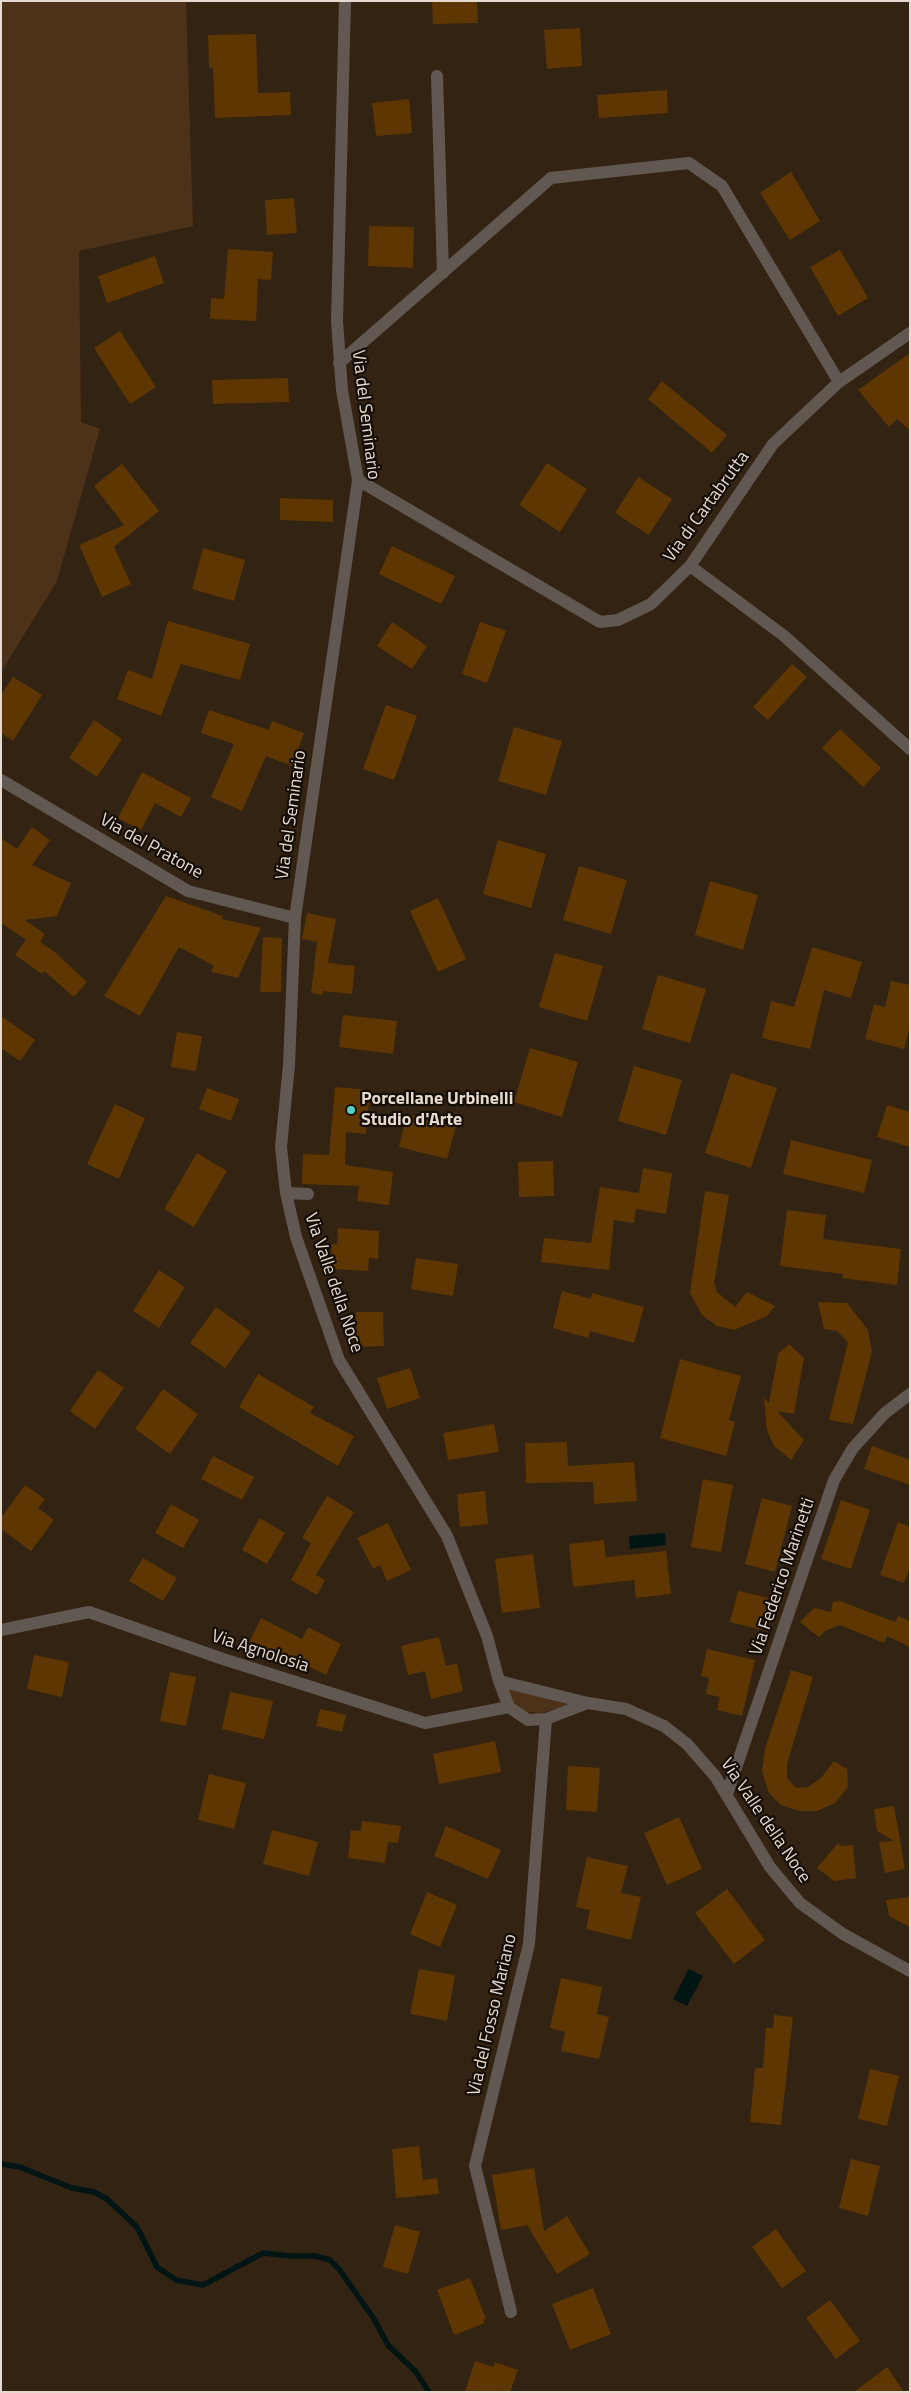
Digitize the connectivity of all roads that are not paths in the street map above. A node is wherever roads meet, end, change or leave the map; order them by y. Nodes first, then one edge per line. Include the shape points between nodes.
1 (345, 1) edge
2 (437, 76) dead end
3 (443, 273) junction
4 (910, 333) edge
5 (339, 363) junction
6 (839, 382) junction
7 (358, 480) junction
8 (690, 566) junction
9 (910, 749) edge
10 (1, 780) edge
11 (295, 918) junction
12 (286, 1193) junction
13 (308, 1194) dead end
14 (910, 1394) edge
15 (1, 1630) edge
16 (499, 1681) junction
17 (588, 1703) junction
18 (509, 1707) junction
19 (546, 1719) junction
20 (727, 1794) junction
21 (910, 1971) edge
22 (511, 2312) dead end

1 - 5 street, Via del Seminario via 338,251
2 - 3 street
3 - 5 street
3 - 6 street via 551,178 689,163 722,186
4 - 6 street, Via di Cartabrutta
5 - 7 street, Via del Seminario
6 - 8 street, Via di Cartabrutta via 773,444
7 - 8 street, Via di Cartabrutta via 600,622 618,620 651,604
7 - 11 street, Via del Seminario
8 - 9 street via 783,635
10 - 11 street, Via del Pratone via 188,891
11 - 12 street, Via Valle della Noce via 289,1065 281,1147
12 - 13 street
12 - 16 street, Via Valle della Noce via 296,1237 340,1360 447,1536 487,1636
14 - 20 street, Via Federico Marinetti via 885,1413 853,1448 834,1480
15 - 18 street, Via Agnolosia via 89,1612 223,1659 425,1723
16 - 17 street, Via Valle della Noce
16 - 18 street, Via Valle della Noce
17 - 19 street
17 - 20 street, Via Valle della Noce via 634,1711 664,1726 702,1760
18 - 19 street via 528,1720
19 - 22 street, Via del Fosso Mariano via 529,1944 475,2166
20 - 21 street, Via Valle della Noce via 770,1867 800,1903 843,1934

